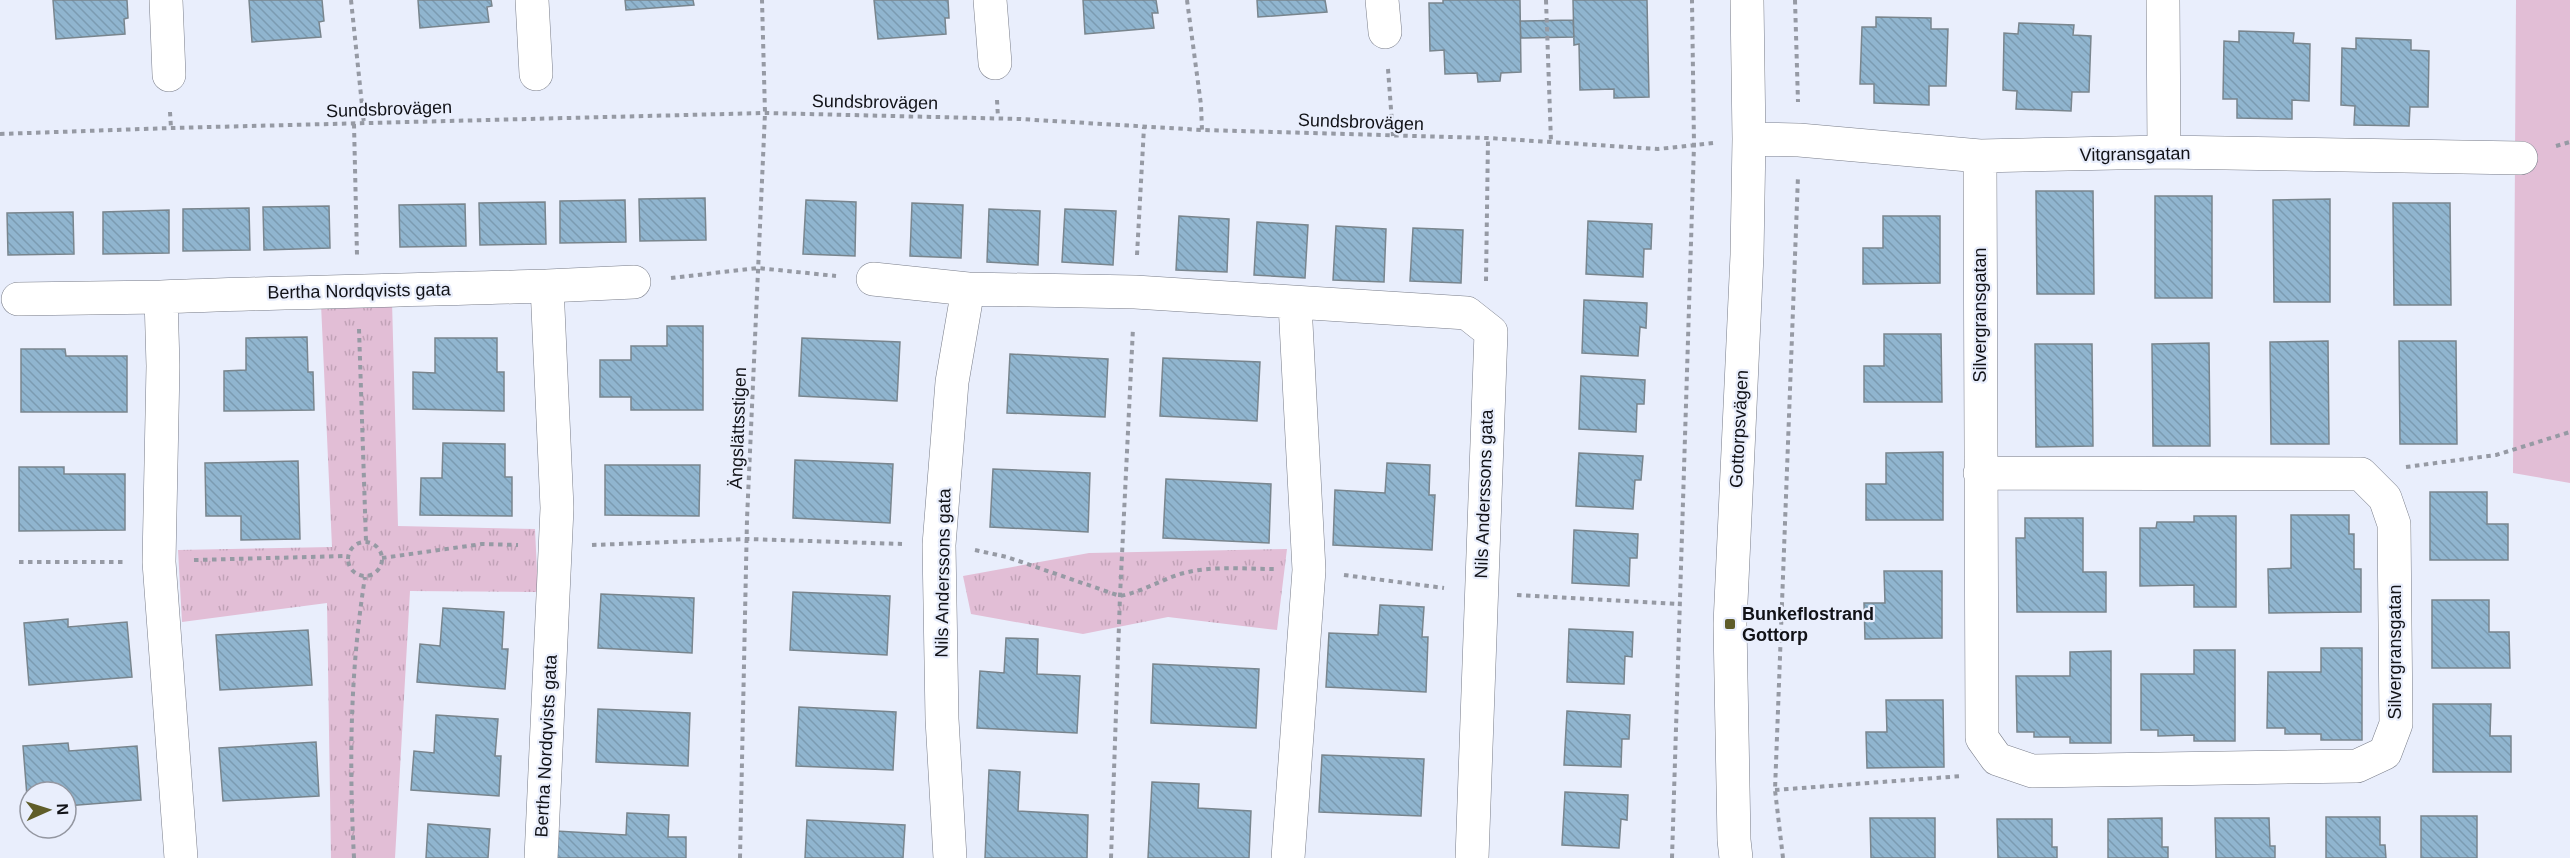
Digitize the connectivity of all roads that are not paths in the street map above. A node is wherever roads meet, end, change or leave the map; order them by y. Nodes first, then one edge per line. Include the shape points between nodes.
1 (166, 0) edge
2 (532, 0) edge
3 (990, 0) edge
4 (1382, 0) edge
5 (1747, 0) edge
6 (2163, 0) edge
7 (1385, 32) road end
8 (995, 63) dead end
9 (536, 74) dead end
10 (169, 75) dead end
11 (1749, 139) junction
12 (2164, 152) junction
13 (1980, 156) junction
14 (2521, 158) dead end
15 (873, 279) road end
16 (634, 282) road end
17 (547, 286) junction
18 (968, 289) junction
19 (161, 297) junction
20 (18, 299) dead end
21 (1295, 304) junction
22 (1980, 473) junction
23 (181, 858) edge
24 (541, 858) edge
25 (950, 858) edge
26 (1288, 858) edge
27 (1472, 858) edge
28 (1736, 858) edge

1 - 10 street
2 - 9 street
3 - 8 street
4 - 7 street
5 - 11 street, Gottorpsvägen
6 - 12 street
11 - 13 street, Vitgransgatan
11 - 28 street, Gottorpsvägen via 1730,624
12 - 13 street, Vitgransgatan
12 - 14 street, Vitgransgatan
13 - 22 street, Silvergransgatan
15 - 18 street
16 - 17 street
17 - 19 street, Bertha Nordqvists gata
17 - 24 street, Bertha Nordqvists gata via 557,508
18 - 21 street via 1135,292
18 - 25 street, Nils Anderssons gata via 952,382 939,545 942,719
19 - 20 street, Bertha Nordqvists gata
19 - 23 street via 159,561
21 - 26 street via 1309,570
21 - 27 street, Nils Anderssons gata via 1467,313 1491,332
22 - 22 street, Silvergransgatan via 1982,738 1998,759 2032,771 2357,766 2385,753 2396,724 2394,524 2385,498 2361,474

